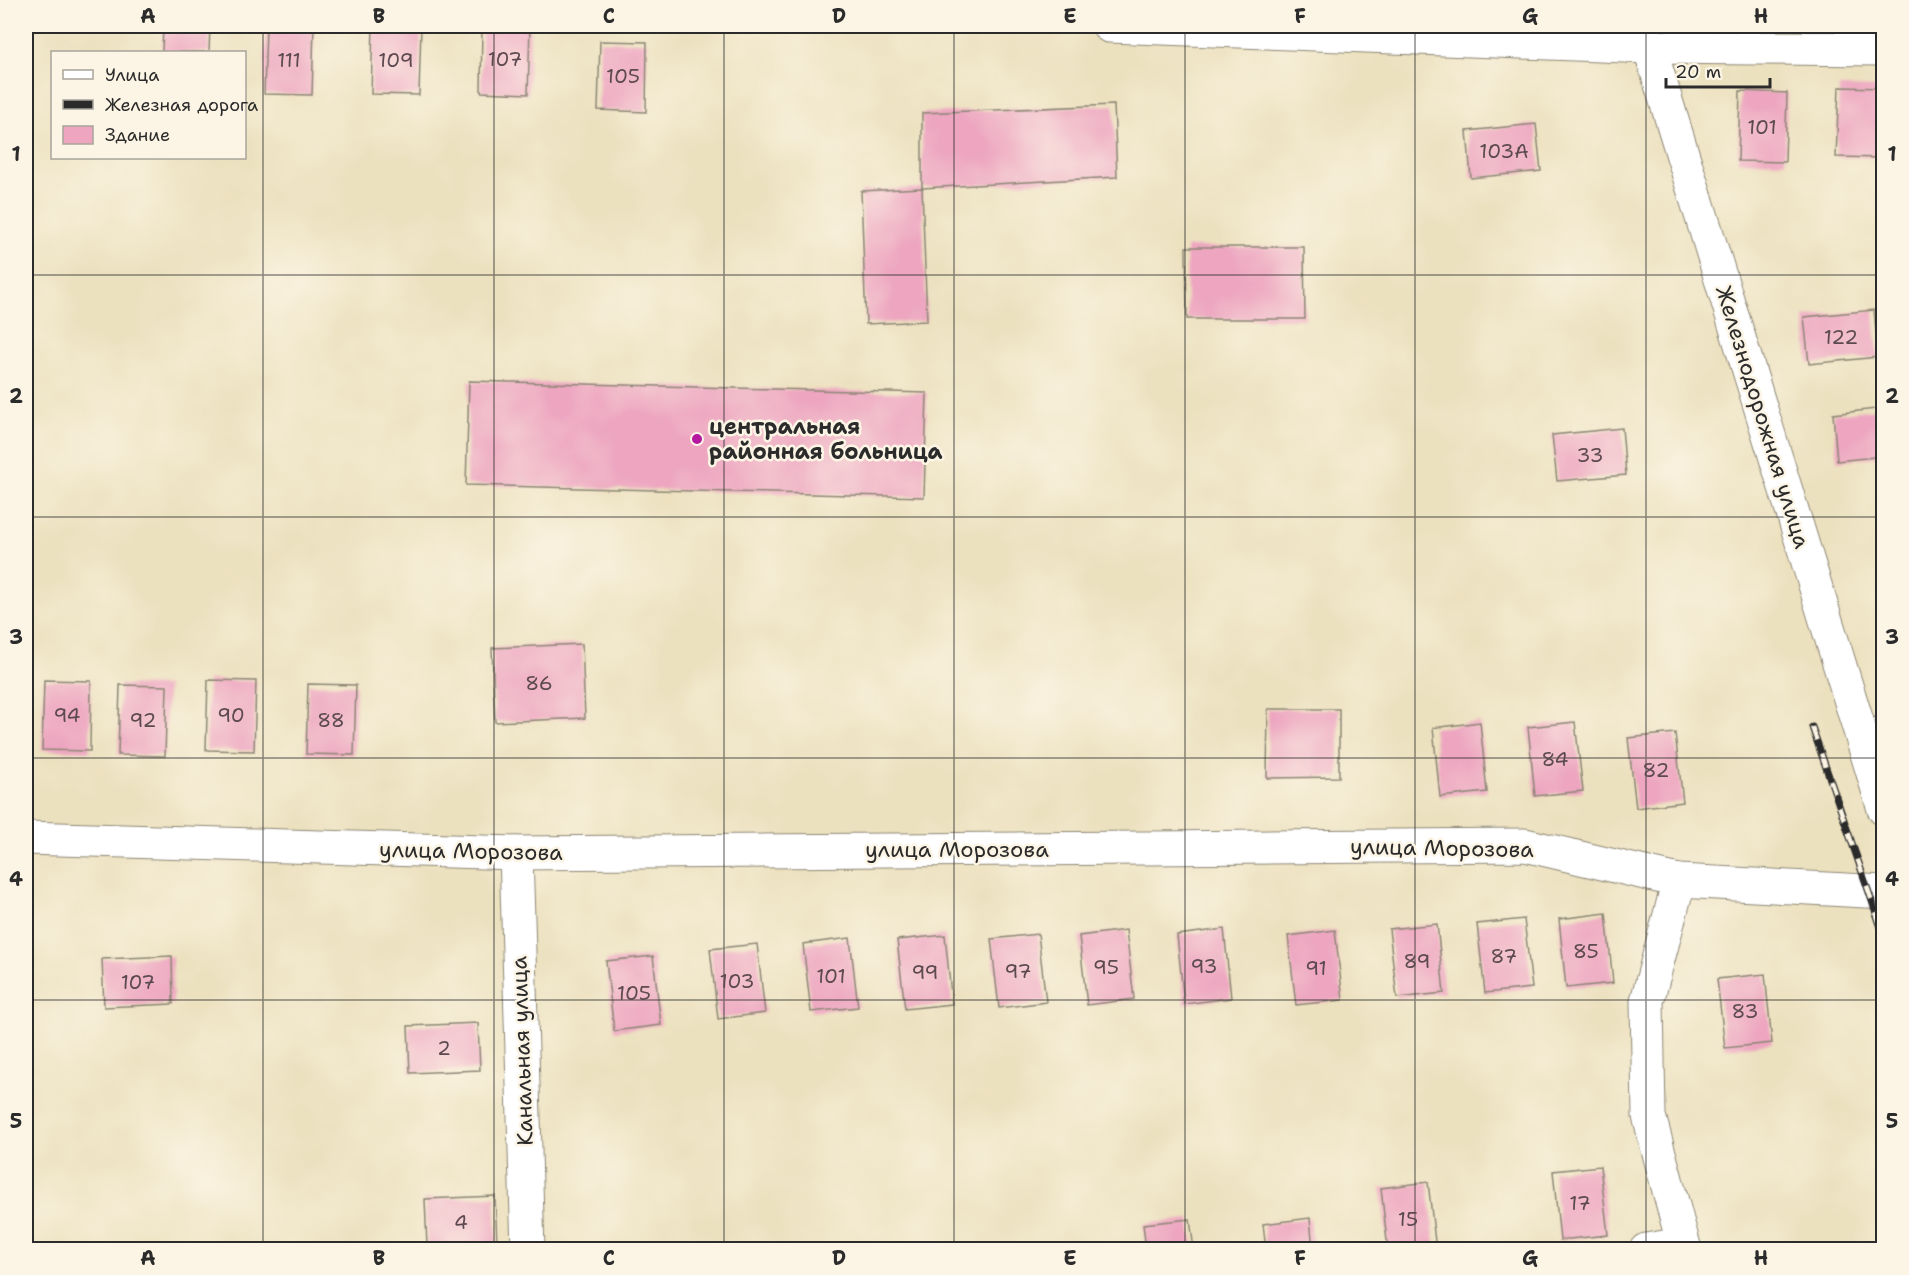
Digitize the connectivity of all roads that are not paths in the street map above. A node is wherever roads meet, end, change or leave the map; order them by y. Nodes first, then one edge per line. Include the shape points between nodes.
1 (1109, 26) edge
2 (1646, 36) edge
3 (1884, 49) edge
4 (1884, 809) edge
5 (26, 838) edge
6 (516, 853) junction
7 (1679, 881) junction
8 (1884, 892) edge
9 (1684, 1247) edge
10 (528, 1250) edge
11 (1646, 1250) edge

1 - 2 street
2 - 3 street
2 - 4 street, Железнодорожная улица
5 - 6 street, улица Морозова
6 - 7 street, улица Морозова via 1525,844
6 - 10 street, Канальная улица
7 - 8 street, улица Морозова
7 - 9 street via 1647,1001 1648,1116
9 - 11 street

